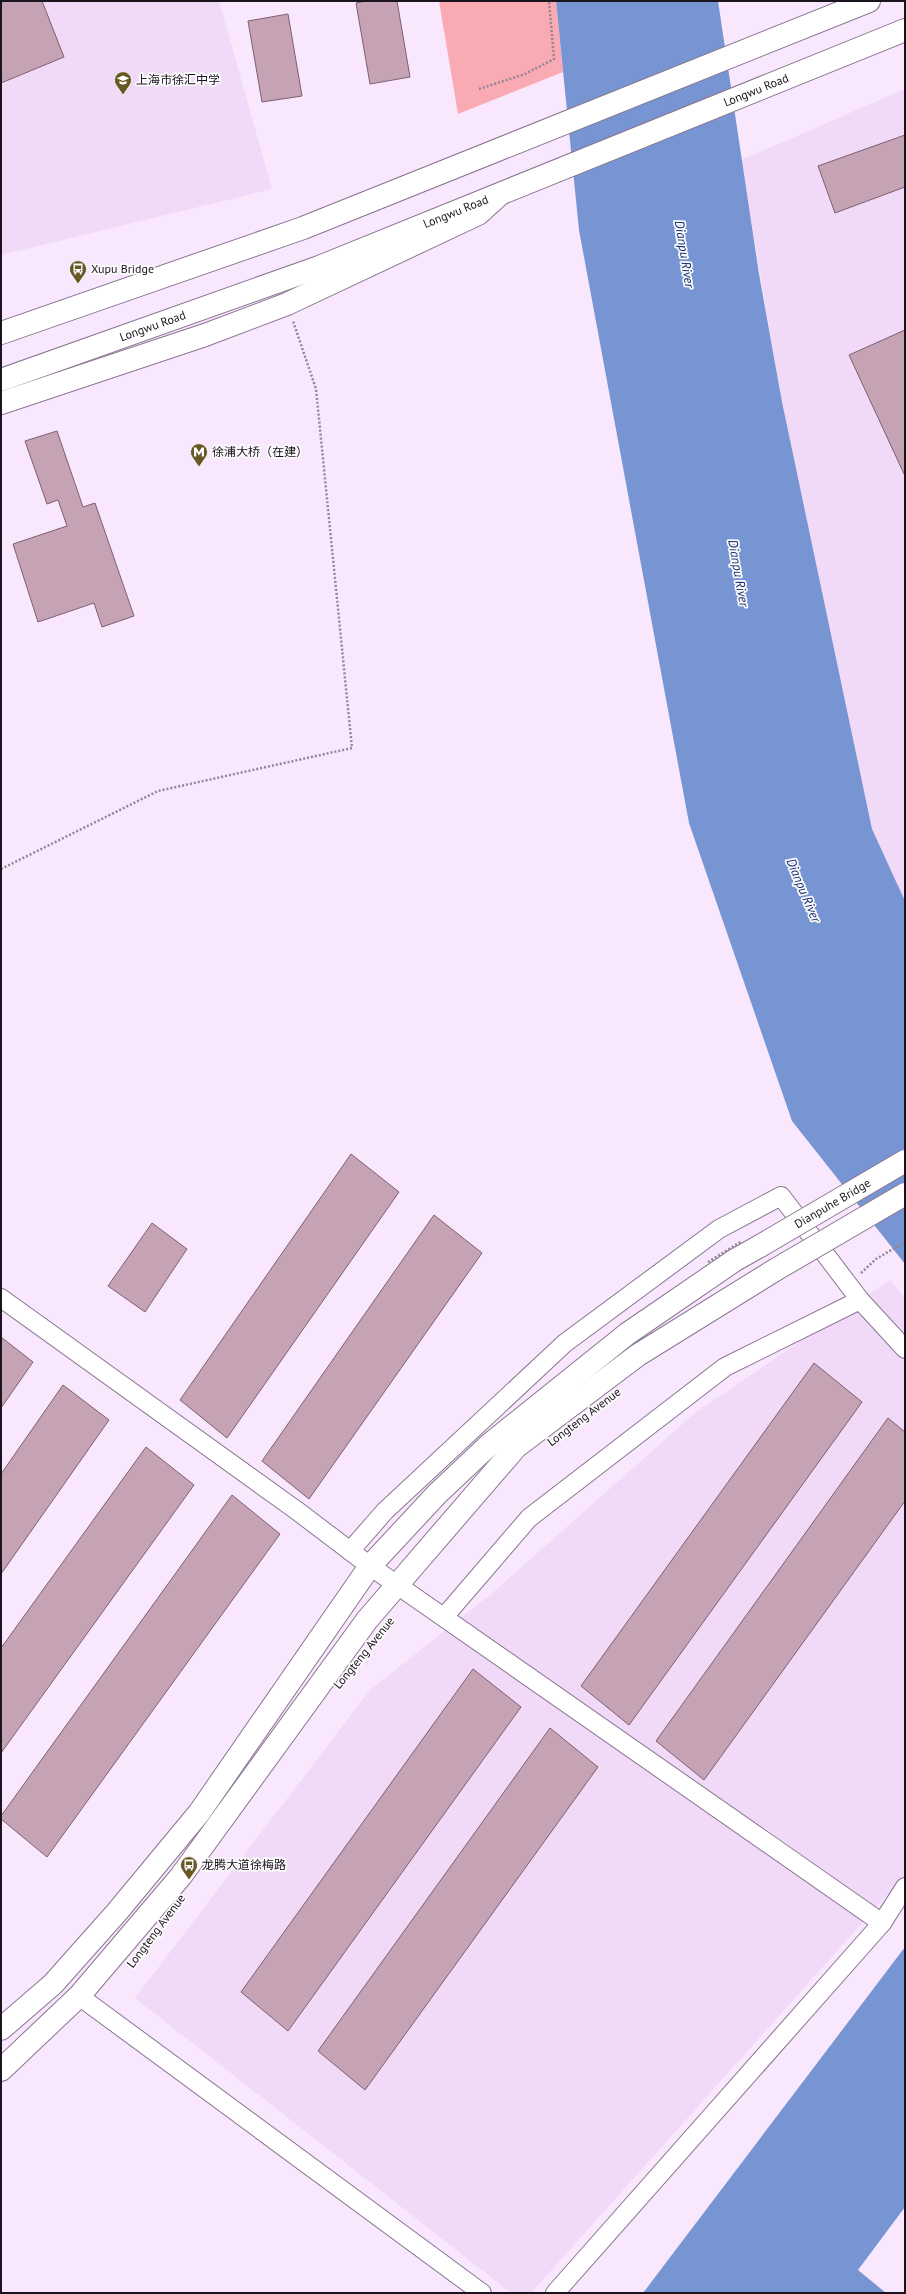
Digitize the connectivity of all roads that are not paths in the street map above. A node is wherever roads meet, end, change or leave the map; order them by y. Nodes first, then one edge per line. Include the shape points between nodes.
1 (868, 1) edge
2 (905, 30) edge
3 (322, 277) junction
4 (1, 333) edge
5 (1, 380) edge
6 (1, 403) edge
7 (905, 1161) edge
8 (905, 1194) edge
9 (1, 1298) edge
10 (860, 1300) junction
11 (905, 1349) edge
12 (350, 1551) junction
13 (370, 1566) junction
14 (397, 1585) junction
15 (444, 1617) junction
16 (905, 1887) edge
17 (882, 1923) junction
18 (79, 1996) junction
19 (1, 2029) edge
20 (1, 2070) edge
21 (482, 2293) edge
22 (555, 2293) edge

1 - 4 main road via 303,228
2 - 3 main road, Longwu Road via 499,195 478,214
3 - 5 main road, Longwu Road
3 - 6 main road via 287,304 205,335
7 - 13 main road, Dianpuhe Bridge, bridge via 735,1260 627,1334 490,1444 437,1494
8 - 14 main road, Longteng Avenue, bridge via 775,1270 638,1355 516,1447
9 - 12 street
10 - 11 street
10 - 12 street via 781,1196 774,1199 719,1229 565,1342 385,1511
10 - 15 street via 719,1372 529,1518
12 - 13 street
13 - 14 street
13 - 19 main road via 199,1813 53,1984
14 - 15 street
14 - 18 main road, Longteng Avenue via 367,1620 181,1876
15 - 17 street
16 - 17 street
17 - 22 street
18 - 20 main road, Longteng Avenue
18 - 21 street

